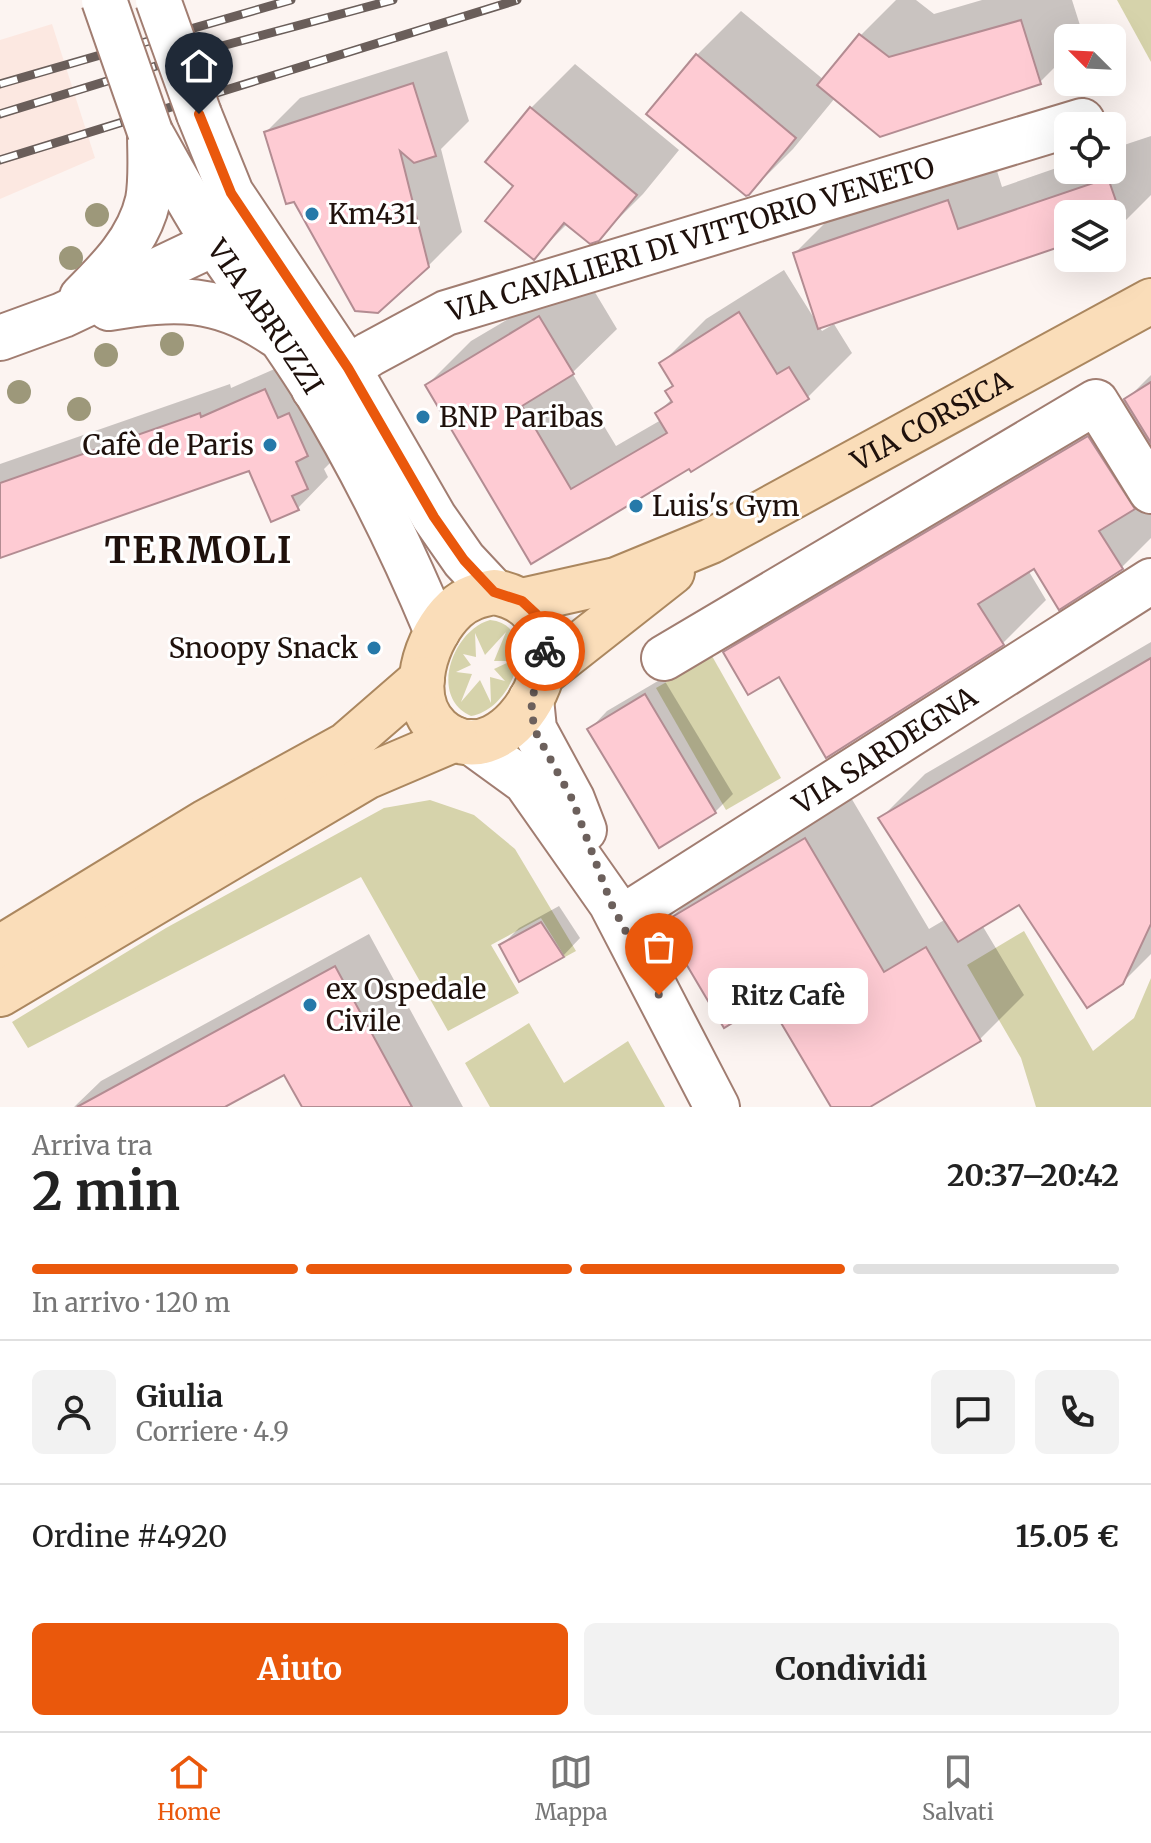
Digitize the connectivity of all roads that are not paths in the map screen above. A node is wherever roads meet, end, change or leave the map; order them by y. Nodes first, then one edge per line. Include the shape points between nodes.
1 (104, 0) edge
2 (158, 0) edge
3 (1054, 129) edge
4 (150, 132) junction
5 (231, 193) junction
6 (215, 243) junction
7 (1151, 301) edge
8 (63, 315) junction
9 (0, 338) edge
10 (283, 340) junction
11 (331, 378) junction
12 (1151, 491) edge
13 (711, 541) junction
14 (1151, 581) edge
15 (508, 597) junction
16 (437, 632) junction
17 (664, 658) dead end
18 (422, 679) junction
19 (536, 687) junction
20 (463, 740) junction
21 (616, 911) junction
22 (0, 948) edge
23 (0, 994) edge
24 (707, 1097) edge

1 - 4 street, VIA ABRUZZI, bridge
2 - 5 street, VIA ABRUZZI, bridge
3 - 11 street, VIA CAVALIERI DI VITTORIO VENETO via 446,313
4 - 6 street, VIA ABRUZZI
4 - 8 street via 148,199 135,235
5 - 6 street
5 - 11 street, VIA ABRUZZI
6 - 8 street
6 - 10 street, VIA ABRUZZI
7 - 13 main road, VIA CORSICA
8 - 9 street
8 - 10 street via 161,299 229,308
10 - 11 street, VIA ABRUZZI
11 - 15 street, VIA ABRUZZI via 464,560
11 - 16 street, VIA ABRUZZI via 375,500
12 - 17 street via 1096,402
13 - 15 main road, VIA CORSICA via 616,580
13 - 19 main road, VIA CORSICA
14 - 21 street, VIA SARDEGNA
15 - 16 main road, VIA CORSICA via 473,596
15 - 19 main road via 536,614 544,631
16 - 18 main road
18 - 20 main road via 428,715 440,730
18 - 22 main road via 346,745 206,822
19 - 20 main road via 507,731 484,742
19 - 21 street via 534,729 572,799
20 - 21 street via 526,782
20 - 23 main road via 366,777
21 - 24 street

